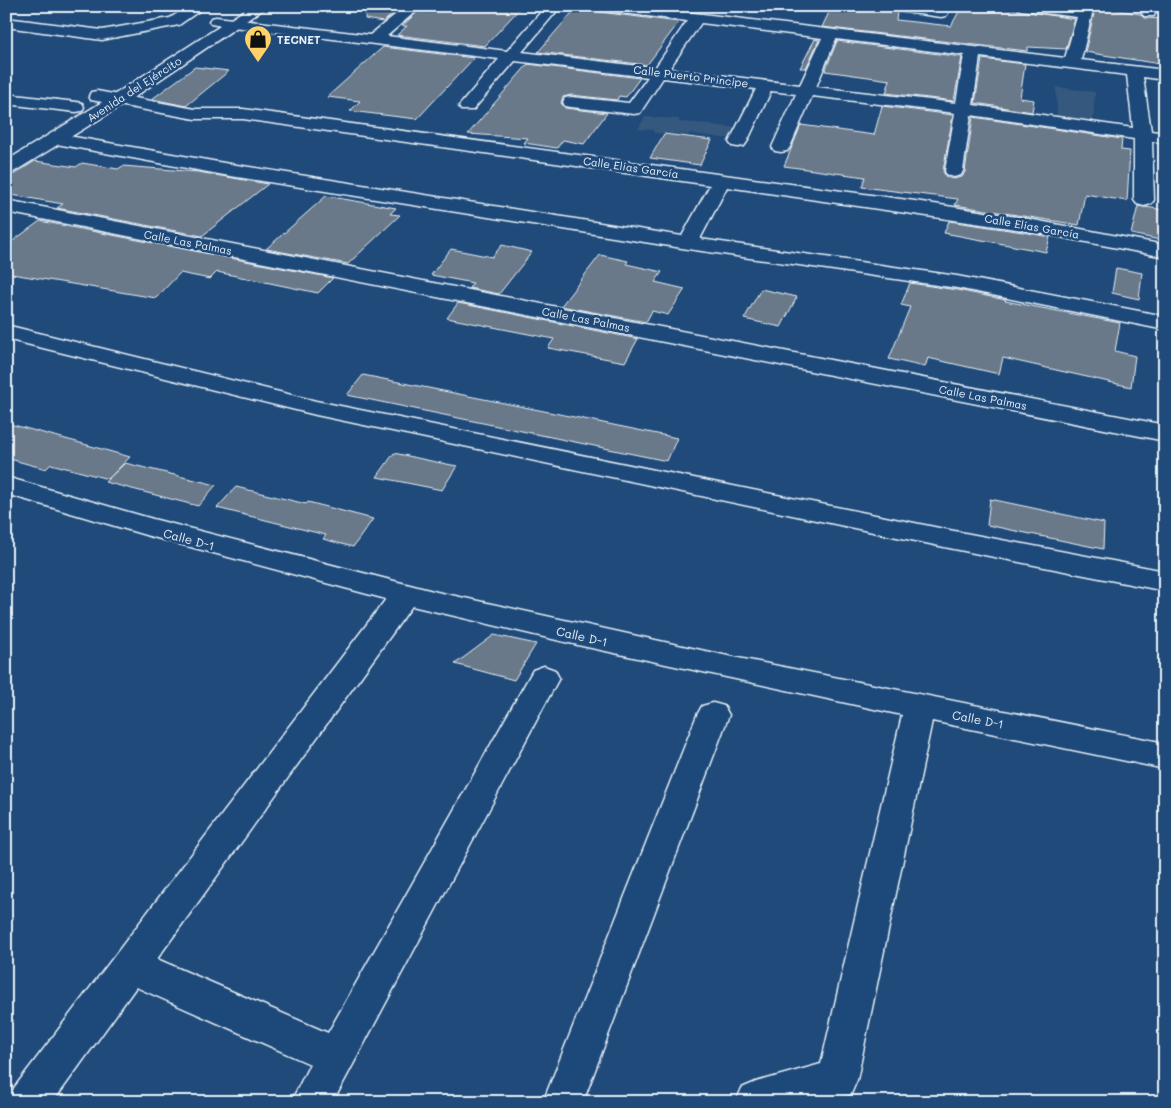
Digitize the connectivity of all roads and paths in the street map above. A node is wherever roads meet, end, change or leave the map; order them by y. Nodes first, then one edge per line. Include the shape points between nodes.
1 (199, 6) edge
2 (238, 6) edge
3 (261, 6) edge
4 (415, 6) edge
5 (554, 6) edge
6 (599, 6) edge
7 (889, 6) edge
8 (1021, 6) edge
9 (1054, 8) edge
10 (661, 10) edge
11 (941, 13) dead end
12 (696, 18) junction
13 (216, 20) junction
14 (6, 22) edge
15 (235, 23) junction
16 (831, 34) junction
17 (374, 39) junction
18 (973, 51) junction
19 (511, 55) junction
20 (1072, 63) junction
21 (1134, 71) junction
22 (660, 72) junction
23 (1165, 75) edge
24 (766, 85) junction
25 (806, 90) junction
26 (97, 96) junction
27 (6, 99) edge
28 (118, 100) junction
29 (571, 102) dead end
30 (467, 106) dead end
31 (76, 107) junction
32 (964, 109) junction
33 (55, 130) junction
34 (1144, 135) junction
35 (1165, 138) edge
36 (738, 142) dead end
37 (781, 147) dead end
38 (6, 169) edge
39 (954, 171) dead end
40 (722, 179) junction
41 (1144, 200) dead end
42 (6, 206) edge
43 (688, 243) junction
44 (1165, 251) edge
45 (1165, 323) edge
46 (6, 332) edge
47 (1165, 433) edge
48 (6, 485) edge
49 (1165, 582) edge
50 (405, 595) junction
51 (544, 678) dead end
52 (919, 707) junction
53 (713, 715) dead end
54 (1165, 756) edge
55 (129, 965) junction
56 (336, 1056) junction
57 (28, 1102) edge
58 (311, 1102) edge
59 (563, 1102) edge
60 (756, 1102) edge

1 - 14 street via 174,22 102,36
2 - 13 street, Avenida del Ejército
3 - 15 street, Avenida del Ejército
4 - 17 street
5 - 19 street
6 - 10 street
7 - 11 street
8 - 9 street
9 - 20 street via 1085,14
10 - 12 street
12 - 16 street
12 - 22 street
13 - 15 street, Calle Puerto Principe
13 - 26 street, Avenida del Ejército
15 - 17 street, Calle Puerto Principe
15 - 28 street, Avenida del Ejército
16 - 18 street
16 - 25 street
17 - 19 street, Calle Puerto Principe
18 - 20 street
18 - 32 street
19 - 22 street, Calle Puerto Principe
19 - 30 street
20 - 21 street
21 - 23 street
21 - 34 street
22 - 24 street, Calle Puerto Principe
22 - 29 street via 629,116
24 - 25 street, Calle Puerto Principe
24 - 36 street
25 - 32 street, Calle Puerto Principe
25 - 37 street
26 - 28 street, Calle Elías García
26 - 31 street, Avenida del Ejército
27 - 31 street
28 - 33 street, Avenida del Ejército
28 - 40 street, Calle Elías García via 195,114 243,114
31 - 33 street, Avenida del Ejército
32 - 34 street, Calle Puerto Principe
32 - 39 street
33 - 38 street, Avenida del Ejército
33 - 43 street via 224,169
34 - 35 street, Calle Puerto Principe
34 - 41 street
40 - 43 street
40 - 44 street, Calle Elías García via 1023,224
42 - 47 street, Calle Las Palmas
43 - 45 street via 957,282
46 - 49 street via 326,410
48 - 50 street, Calle D-1 via 131,524
50 - 52 street, Calle D-1
50 - 55 street
51 - 56 street
52 - 54 street, Calle D-1
52 - 60 street via 837,1080
53 - 59 street
55 - 56 street
55 - 57 street
56 - 58 street

